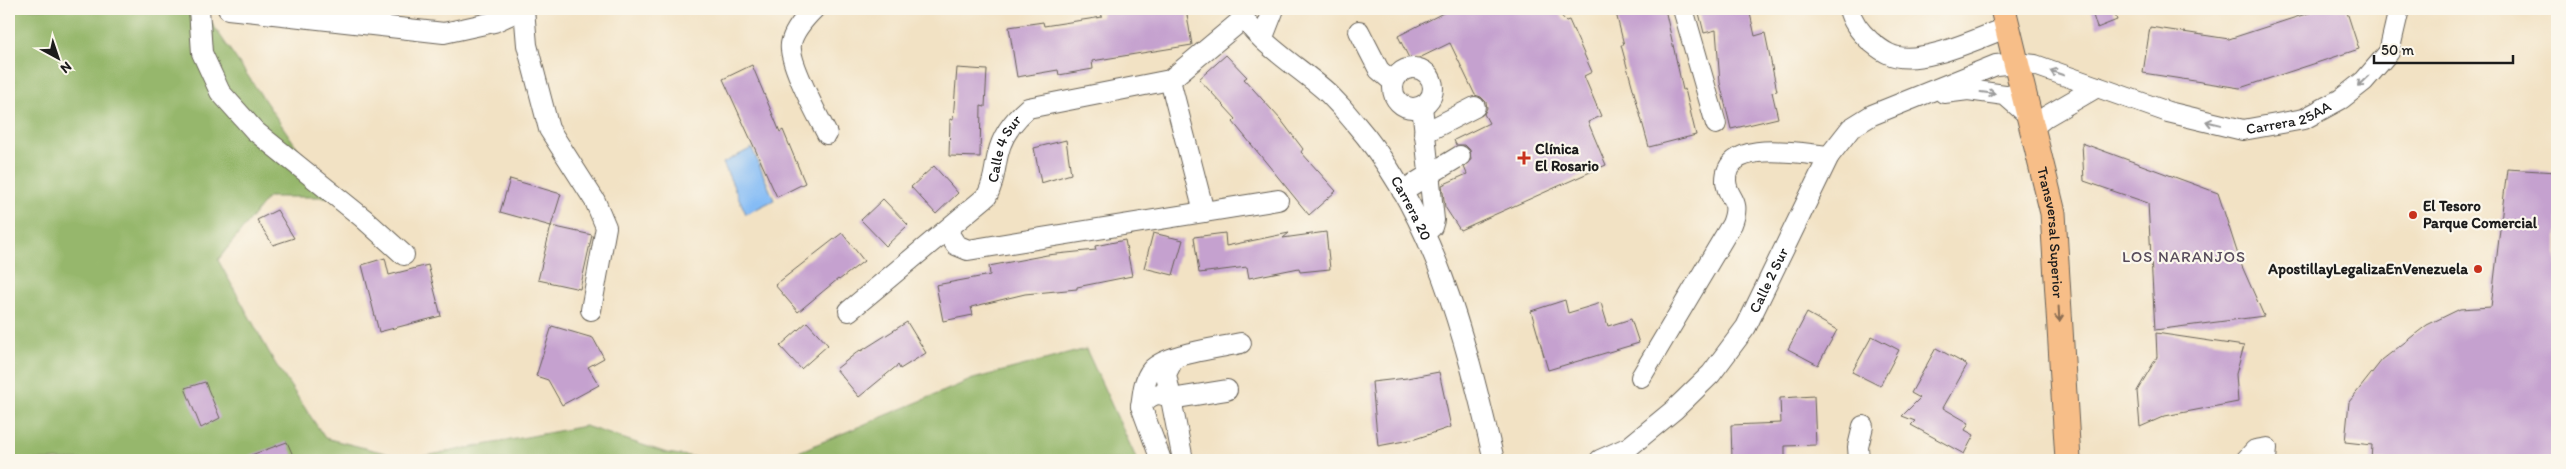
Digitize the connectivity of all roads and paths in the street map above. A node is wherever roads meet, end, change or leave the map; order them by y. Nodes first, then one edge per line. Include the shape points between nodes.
1 (199, 9) edge
2 (228, 9) edge
3 (523, 9) edge
4 (814, 9) edge
5 (1274, 9) edge
6 (1682, 9) edge
7 (1849, 9) edge
8 (2399, 9) edge
9 (1241, 14) edge
10 (2005, 18) edge
11 (1358, 31) dead end
12 (1263, 38) junction
13 (2016, 63) junction
14 (1170, 80) junction
15 (1393, 82) junction
16 (2097, 87) junction
17 (1922, 95) junction
18 (1422, 106) junction
19 (1474, 107) dead end
20 (2030, 122) junction
21 (1716, 124) dead end
22 (1424, 133) junction
23 (827, 134) dead end
24 (1460, 156) dead end
25 (1829, 156) junction
26 (1428, 173) junction
27 (1402, 191) junction
28 (1278, 200) dead end
29 (1204, 212) junction
30 (947, 231) junction
31 (1425, 233) junction
32 (404, 255) dead end
33 (591, 310) dead end
34 (849, 311) dead end
35 (1241, 343) dead end
36 (1174, 358) junction
37 (1641, 377) dead end
38 (1227, 390) dead end
39 (1171, 399) junction
40 (1141, 406) junction
41 (1863, 426) dead end
42 (1162, 460) edge
43 (1184, 460) edge
44 (1494, 460) edge
45 (1600, 460) edge
46 (1859, 460) edge
47 (2068, 460) edge
48 (2246, 460) edge
49 (2266, 460) edge

1 - 32 street via 202,52 220,92 256,131
2 - 3 street via 444,33 494,22
3 - 33 street via 527,45 549,129 595,201 606,227
4 - 23 street via 804,20 791,45 794,63
5 - 12 street
6 - 21 street
7 - 10 street via 1860,32 1874,44 1889,55 1907,58 1939,52
8 -> 16 street, Carrera 25AA via 2389,52 2364,82 2342,99 2304,119 2243,130 2168,112
9 - 12 street, Carrera 20
9 - 14 street, Calle 4 Sur
10 - 13 main road, Transversal Superior
11 - 15 street via 1379,70
12 - 27 street, Carrera 20 via 1355,122
16 -> 13 street, Carrera 25AA via 2036,66
13 - 17 street, Calle 2 Sur via 1996,65
13 - 20 main road, Transversal Superior
14 - 29 street
14 - 30 street, Calle 4 Sur via 1028,108 1013,121 998,152 994,182 987,196
15 - 18 street via 1392,90 1400,104 1414,109
15 - 18 street via 1403,70 1419,68 1426,72 1434,86 1433,94
16 - 20 street via 2047,116
17 -> 20 street, Calle 2 Sur via 1968,90 2005,95
17 - 25 street, Calle 2 Sur via 1872,115 1851,128
18 - 22 street
19 - 22 street
20 -> 47 main road, Transversal Superior via 2053,213
22 - 26 street
24 - 26 street
25 - 37 street via 1755,151 1738,157 1727,170 1726,183 1736,204 1732,224
25 - 45 street, Calle 2 Sur via 1746,327 1711,374 1629,447
26 - 27 street
26 - 31 street via 1434,220
27 - 31 street, Carrera 20
28 - 29 street
29 - 30 street via 968,250 956,245
30 - 34 street, Calle 4 Sur
31 - 44 street, Carrera 20 via 1451,294
35 - 36 street
36 - 39 street via 1166,374
36 - 40 street via 1156,365 1149,373
38 - 39 street
39 - 40 street via 1153,395
39 - 43 street
40 - 42 street
41 - 46 street via 1858,447
48 - 49 street via 2256,450 2267,448

